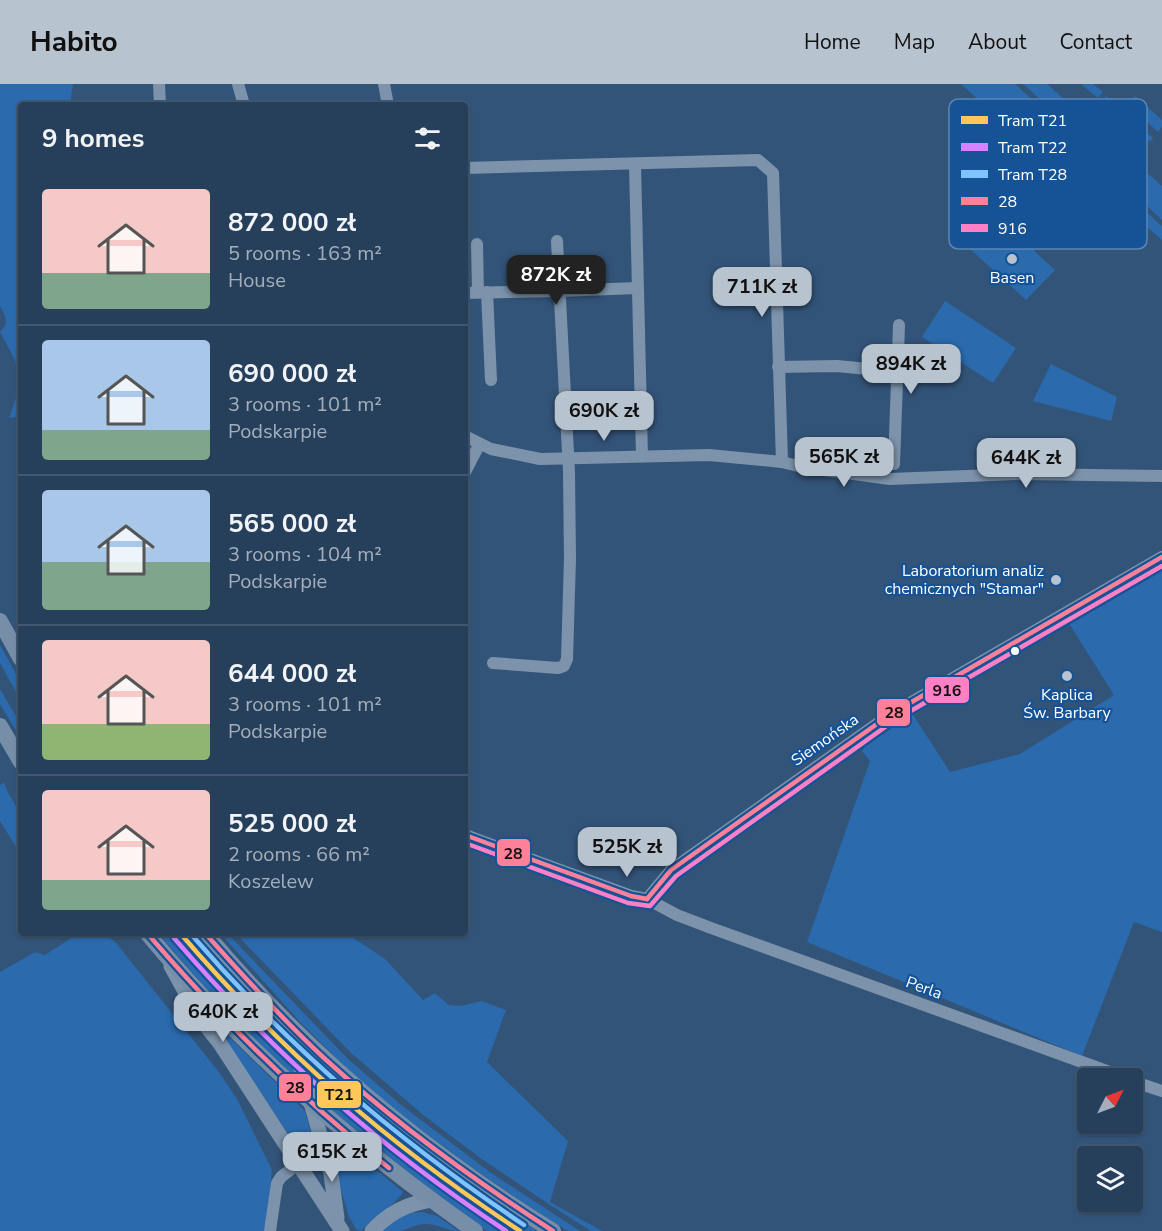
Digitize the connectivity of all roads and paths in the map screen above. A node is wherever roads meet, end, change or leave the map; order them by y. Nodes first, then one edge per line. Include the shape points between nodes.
1 (159, 84) edge
2 (238, 84) edge
3 (384, 84) edge
4 (160, 102) edge
5 (243, 102) edge
6 (387, 102) edge
7 (635, 165) junction
8 (468, 168) edge
9 (557, 242) dead end
10 (477, 244) dead end
11 (637, 288) junction
12 (560, 291) junction
13 (476, 292) edge
14 (899, 325) dead end
15 (778, 368) junction
16 (898, 372) junction
17 (491, 380) dead end
18 (468, 438) edge
19 (479, 445) junction
20 (642, 456) junction
21 (567, 458) junction
22 (782, 462) junction
23 (894, 464) dead end
24 (468, 466) edge
25 (1162, 476) edge
26 (1162, 557) edge
27 (0, 621) edge
28 (18, 654) edge
29 (493, 663) dead end
30 (0, 726) edge
31 (18, 753) edge
32 (468, 836) edge
33 (647, 899) junction
34 (149, 936) edge
35 (208, 936) edge
36 (166, 956) junction
37 (283, 1018) junction
38 (1098, 1068) edge
39 (1143, 1085) edge
40 (1162, 1091) edge
41 (309, 1102) junction
42 (299, 1163) junction
43 (431, 1200) junction
44 (340, 1226) edge
45 (270, 1231) edge
46 (372, 1231) edge
47 (475, 1231) edge
48 (553, 1231) edge

1 - 4 street
2 - 5 street
3 - 6 street
7 - 8 street
7 - 11 street
7 - 15 street via 758,160 773,173
9 - 12 street
10 - 13 street
11 - 12 street
11 - 20 street
12 - 13 street
12 - 21 street
13 - 17 street
14 - 16 street
15 - 16 street via 837,366
15 - 22 street
16 - 23 street
18 - 19 street
19 - 21 street via 526,457
19 - 24 street
20 - 21 street
20 - 22 street via 708,455
21 - 29 street via 567,660 558,668
22 - 25 street via 890,479 1021,474
26 - 33 street, Siemońska via 891,714 671,870
27 - 28 main road
30 - 31 main road
32 - 33 street, Perla
33 - 38 street, Perla via 711,928
34 - 36 main road
35 - 37 main road
36 - 41 main road
36 - 42 street via 199,1017
37 - 41 street
37 - 48 main road via 423,1142
39 - 40 street
41 - 43 main road
41 - 44 street
42 - 44 street
42 - 45 street via 277,1183
43 - 46 street via 397,1210
43 - 47 main road

